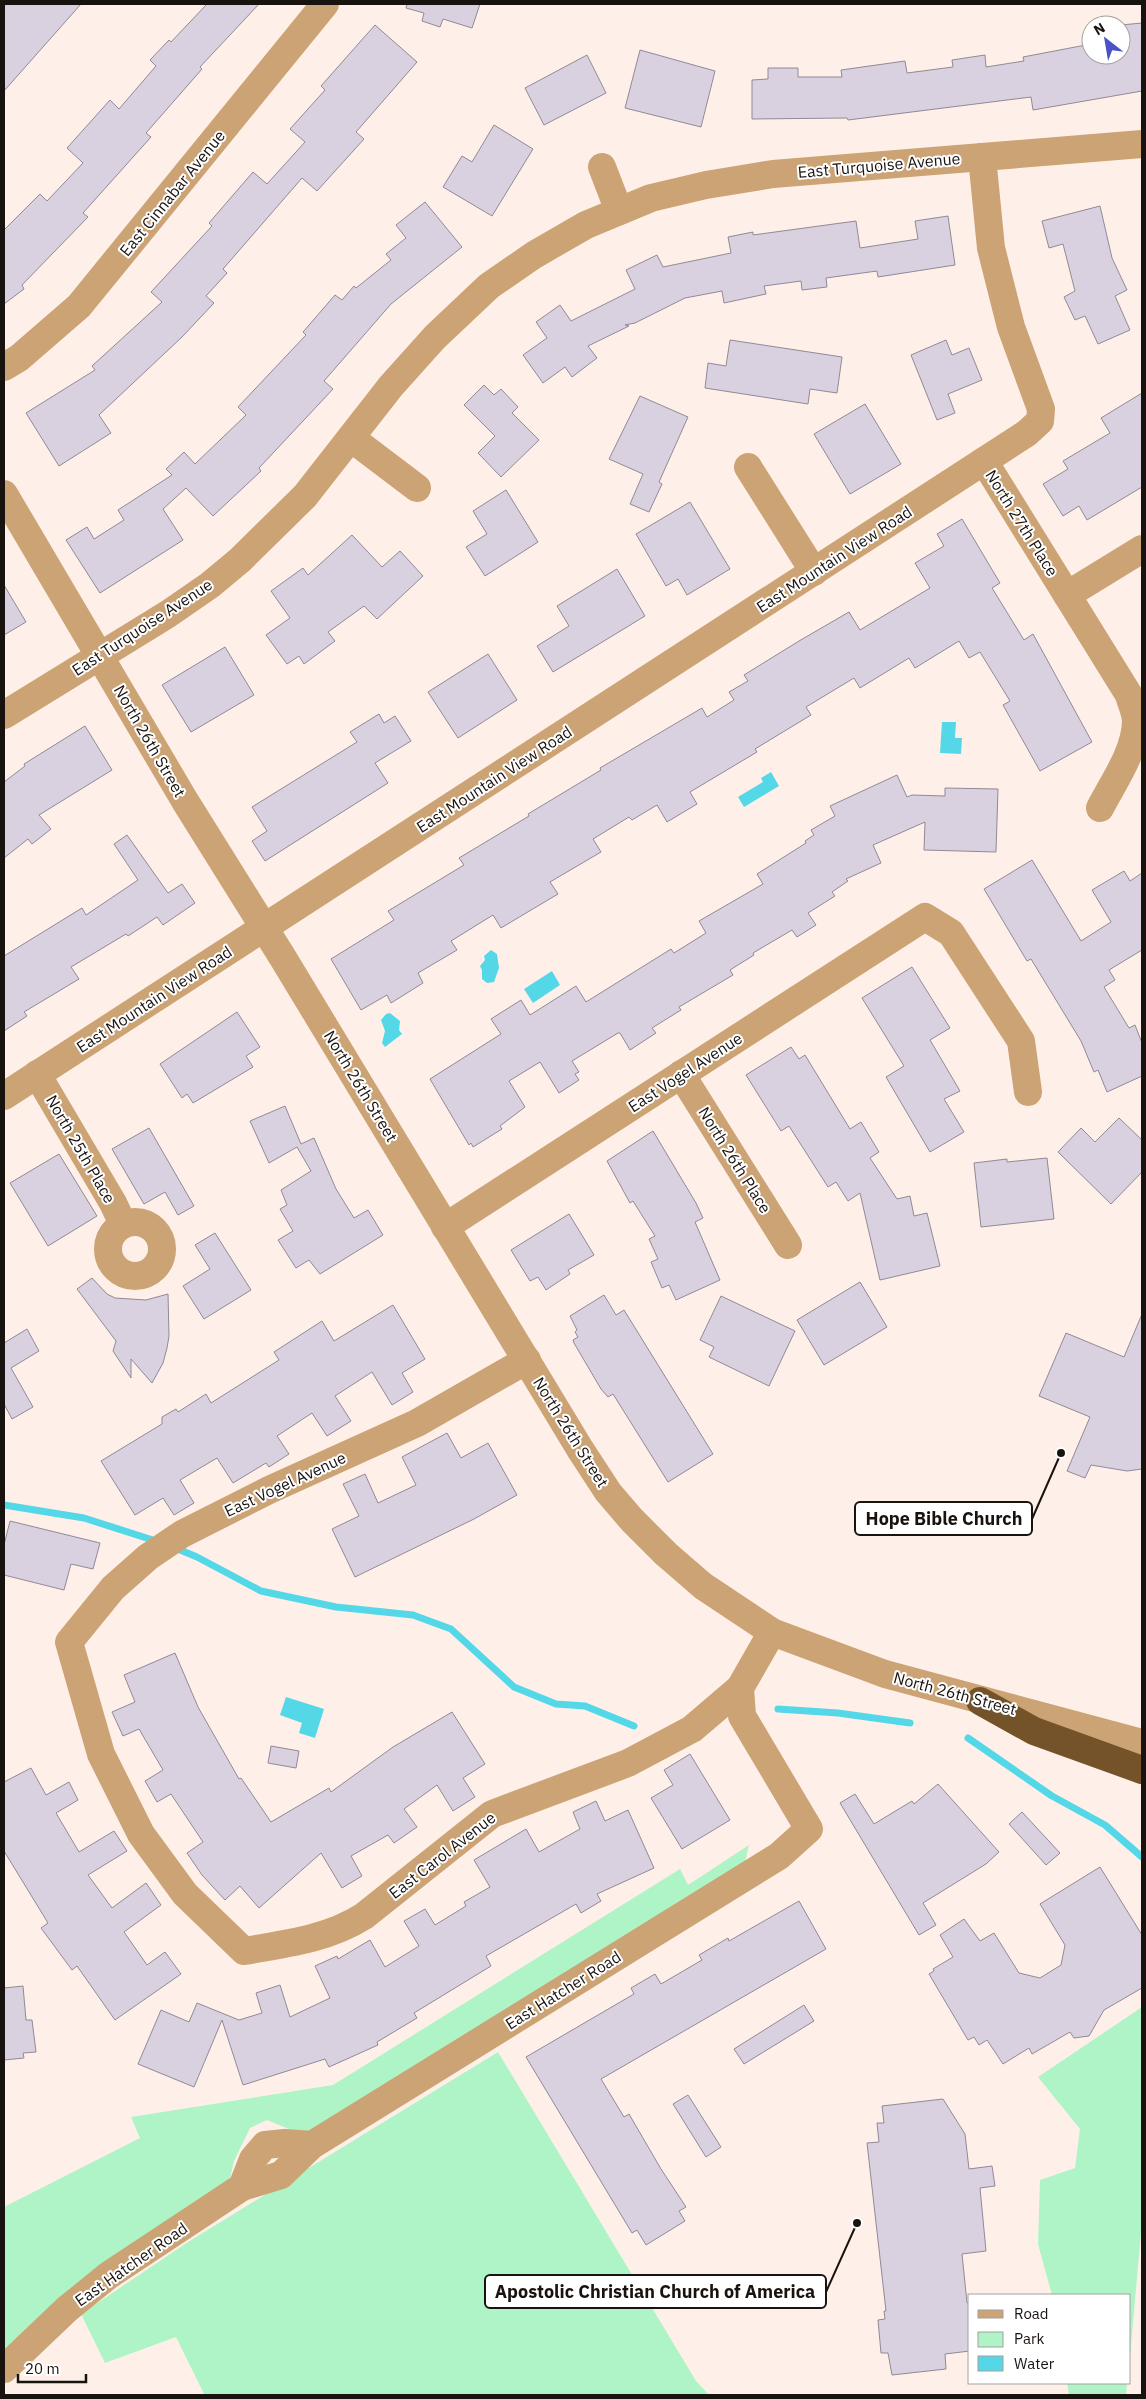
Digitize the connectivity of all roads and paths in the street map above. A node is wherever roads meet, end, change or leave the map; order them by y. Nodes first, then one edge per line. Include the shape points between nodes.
1 (326, 4) edge
2 (1142, 144) edge
3 (982, 156) junction
4 (602, 167) dead end
5 (619, 211) junction
6 (4, 367) edge
7 (351, 438) junction
8 (984, 461) junction
9 (748, 467) dead end
10 (417, 488) dead end
11 (4, 494) edge
12 (1142, 549) edge
13 (814, 572) junction
14 (1067, 595) junction
15 (100, 655) junction
16 (4, 715) edge
17 (1100, 808) dead end
18 (264, 928) junction
19 (37, 1074) junction
20 (681, 1074) junction
21 (1028, 1092) dead end
22 (4, 1096) edge
23 (123, 1224) dead end
24 (445, 1227) junction
25 (788, 1245) dead end
26 (527, 1360) junction
27 (772, 1632) junction
28 (740, 1688) junction
29 (980, 1701) junction
30 (1142, 1742) edge
31 (1142, 1770) edge
32 (244, 1951) joint
33 (4, 2369) edge

1 - 6 street, East Cinnabar Avenue via 79,306
2 - 3 street, East Turquoise Avenue
3 - 5 street, East Turquoise Avenue via 773,174 650,198
3 - 8 street, North 27th Place via 991,248 1011,328 1041,409 1040,421 1027,434
4 - 5 street
5 - 7 street, East Turquoise Avenue via 556,242 489,286 435,337
7 - 10 street
7 - 15 street, East Turquoise Avenue via 304,496 240,560 168,614
8 - 13 street, East Mountain View Road
8 - 14 street, North 27th Place
9 - 13 street
11 - 15 street, North 26th Street
12 - 14 street
13 - 18 street, East Mountain View Road
14 - 17 street, North 27th Place via 1129,695 1136,720 1122,767
15 - 16 street, East Turquoise Avenue
15 - 18 street, North 26th Street
18 - 19 street, East Mountain View Road
18 - 24 street, North 26th Street
19 - 22 street, East Mountain View Road
19 - 23 street, North 25th Place
20 - 21 street, East Vogel Avenue via 925,917 951,934 1021,1041
20 - 24 street, East Vogel Avenue
20 - 25 street, North 26th Place
24 - 26 street, North 26th Street
26 - 27 street, North 26th Street via 608,1492 632,1520 703,1586
26 - 32 street, East Vogel Avenue via 417,1423 269,1490 182,1534 148,1557 113,1588 69,1642 101,1754 141,1834 185,1894
27 - 28 street
27 - 29 street, North 26th Street via 856,1664
28 - 32 street, East Carol Avenue via 692,1729 628,1764 492,1814 350,1925 307,1940
28 - 33 street, East Hatcher Road via 743,1720 808,1829 779,1856 312,2145 265,2145 253,2159 242,2187 109,2276 67,2309
29 - 30 street, North 26th Street
29 - 31 highway via 1034,1731

